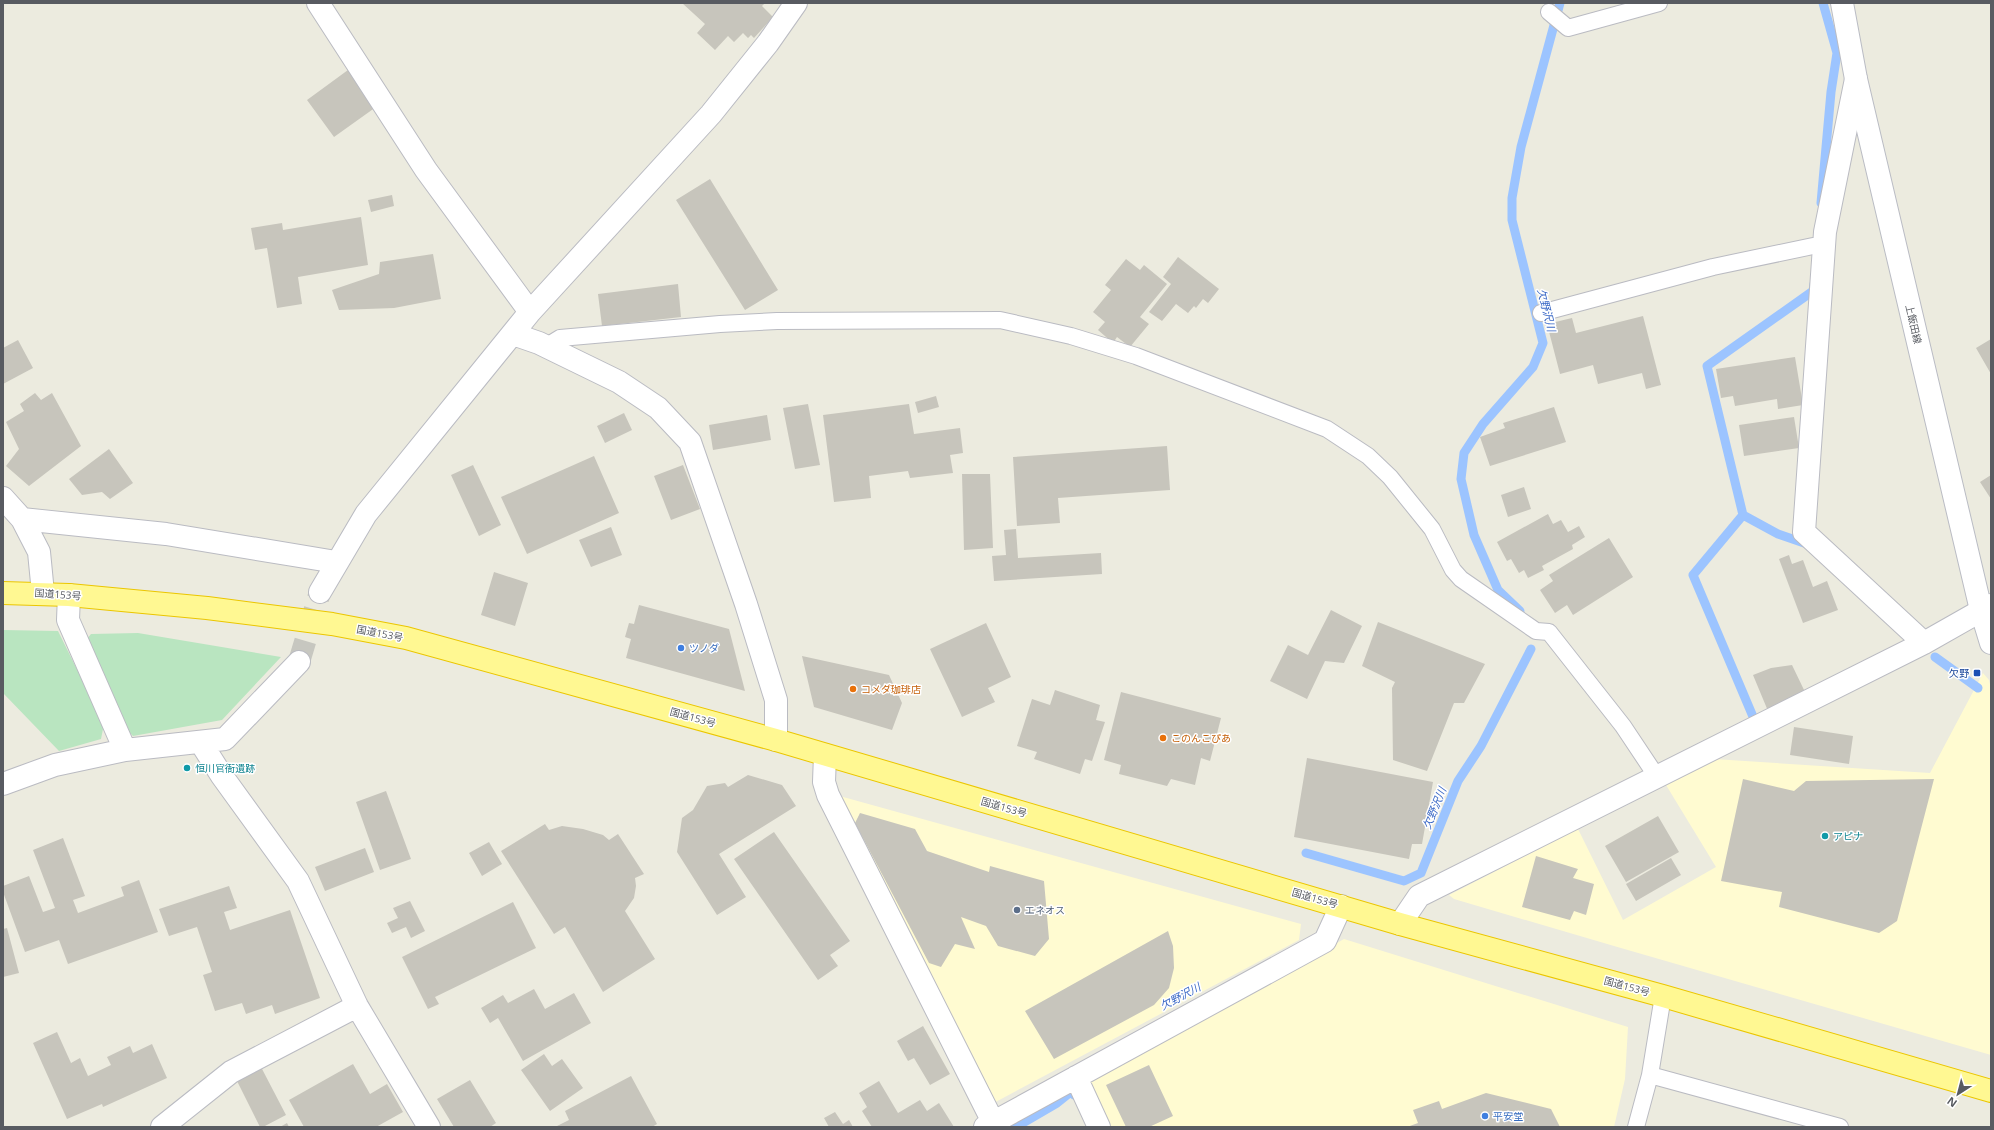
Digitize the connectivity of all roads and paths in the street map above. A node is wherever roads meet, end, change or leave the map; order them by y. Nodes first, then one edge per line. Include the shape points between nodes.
1 (318, 3) edge
2 (796, 3) edge
3 (1659, 3) edge
4 (1843, 4) edge
5 (1549, 12) dead end
6 (1856, 79) junction
7 (1820, 246) junction
8 (530, 312) junction
9 (1541, 313) dead end
10 (513, 334) junction
11 (547, 346) junction
12 (3, 498) edge
13 (22, 519) junction
14 (336, 562) junction
15 (3, 592) edge
16 (320, 592) tunnel mouth
17 (43, 593) junction
18 (69, 594) junction
19 (1986, 607) edge
20 (1924, 643) junction
21 (1991, 643) edge
22 (299, 662) tunnel mouth
23 (776, 740) junction
24 (202, 743) junction
25 (125, 750) junction
26 (825, 755) junction
27 (1658, 777) junction
28 (3, 784) edge
29 (1341, 906) junction
30 (1400, 924) junction
31 (1663, 996) junction
32 (357, 1006) junction
33 (1650, 1075) junction
34 (1076, 1078) junction
35 (1991, 1092) edge
36 (989, 1124) edge
37 (162, 1127) edge
38 (428, 1127) edge
39 (1099, 1127) edge
40 (1636, 1127) edge
41 (1840, 1127) edge

1 - 8 street via 426,170
2 - 8 street via 768,43 711,114
3 - 5 lane via 1568,28
4 - 6 street, 上飯田線
6 - 7 street
6 - 19 street, 上飯田線
7 - 9 lane via 1713,267
7 - 20 street via 1804,532
8 - 10 street
10 - 11 street
10 - 14 street via 366,514
11 - 23 street via 619,382 658,408 690,442 776,700
11 - 27 lane via 560,338 720,324 784,321 1000,320 1071,336 1136,356 1290,414 1327,429 1368,456 1390,477 1432,529 1460,579 1536,631 1549,632 1623,726
12 - 13 street
13 - 14 street via 166,534
13 - 17 street via 39,552
14 - 16 street
15 - 17 highway, 国道153号
17 - 18 highway, 国道153号
18 - 23 highway, 国道153号 via 332,624 406,638
18 - 25 street via 68,620
19 - 20 street
19 - 21 street, 上飯田線
20 - 27 street
22 - 24 street via 225,739
23 - 26 highway, 国道153号
24 - 25 street
24 - 32 street via 222,776 298,881
25 - 28 street via 55,765
26 - 29 highway, 国道153号
26 - 36 street via 824,782 828,795
27 - 30 street via 1419,896
29 - 30 highway, 国道153号
29 - 34 street via 1324,941
30 - 31 highway, 国道153号
31 - 33 lane
31 - 35 highway, 国道153号
32 - 37 street via 232,1072
32 - 38 street
33 - 40 lane
33 - 41 lane
34 - 36 street
34 - 39 street

